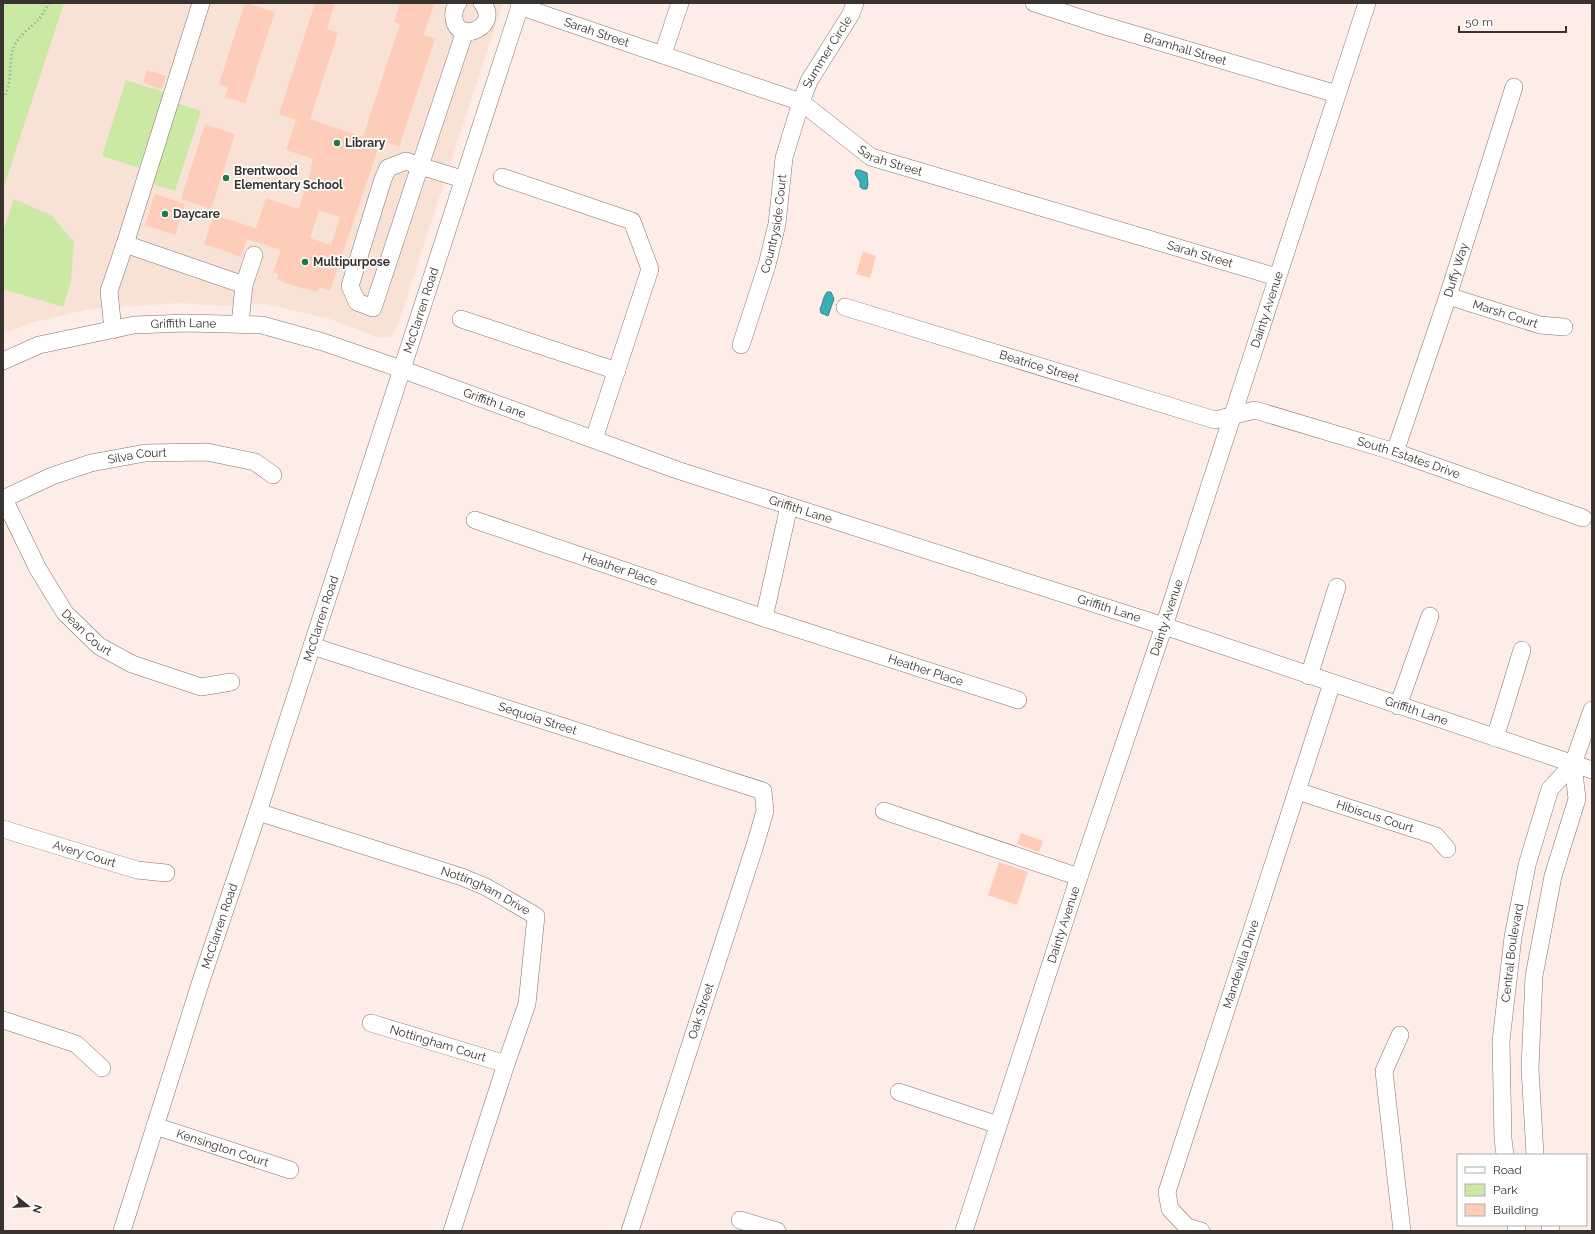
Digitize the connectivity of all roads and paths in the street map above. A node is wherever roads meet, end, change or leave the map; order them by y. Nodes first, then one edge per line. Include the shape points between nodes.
1 (49, 3) edge
2 (201, 3) edge
3 (458, 3) edge
4 (482, 3) edge
5 (680, 3) edge
6 (855, 3) edge
7 (1034, 3) edge
8 (1367, 3) edge
9 (520, 5) edge
10 (465, 31) junction
11 (663, 54) junction
12 (1514, 87) dead end
13 (1337, 94) junction
14 (3, 98) edge
15 (801, 102) junction
16 (420, 166) junction
17 (502, 177) dead end
18 (462, 179) junction
19 (125, 244) junction
20 (254, 255) dead end
21 (1277, 277) junction
22 (244, 285) junction
23 (1448, 296) junction
24 (845, 307) dead end
25 (461, 319) dead end
26 (240, 324) junction
27 (1564, 327) dead end
28 (113, 330) junction
29 (741, 345) dead end
30 (3, 361) edge
31 (401, 369) junction
32 (617, 371) junction
33 (1232, 415) junction
34 (594, 439) junction
35 (1396, 452) junction
36 (273, 475) dead end
37 (3, 498) edge
38 (789, 506) junction
39 (1582, 518) dead end
40 (475, 520) dead end
41 (1336, 587) dead end
42 (1430, 616) dead end
43 (764, 618) junction
44 (1164, 626) junction
45 (312, 646) junction
46 (1522, 650) dead end
47 (1309, 676) junction
48 (231, 682) dead end
49 (1332, 683) junction
50 (1018, 700) dead end
51 (1398, 706) junction
52 (1592, 710) edge
53 (1495, 738) junction
54 (1573, 764) junction
55 (1592, 770) edge
56 (763, 791) joint
57 (1297, 791) junction
58 (884, 811) dead end
59 (258, 812) junction
60 (3, 828) edge
61 (1447, 849) dead end
62 (166, 873) dead end
63 (1079, 877) junction
64 (3, 1020) edge
65 (371, 1023) dead end
66 (1400, 1035) dead end
67 (506, 1064) junction
68 (102, 1068) dead end
69 (898, 1092) dead end
70 (998, 1125) junction
71 (155, 1126) junction
72 (1505, 1154) edge
73 (1535, 1154) edge
74 (290, 1170) dead end
75 (740, 1220) dead end
76 (122, 1231) edge
77 (452, 1231) edge
78 (630, 1231) edge
79 (777, 1231) edge
80 (964, 1231) edge
81 (1201, 1231) edge
82 (1402, 1231) edge

1 - 14 path via 40,18 24,32 13,48 10,78
2 - 19 street
3 - 10 street via 453,13 454,21
4 - 10 street via 487,16 483,25 474,32
5 - 11 street
6 - 15 street, Summer Circle via 851,14 809,81
7 - 13 street, Bramhall Street
8 - 13 street, Dainty Avenue
9 - 11 street, Sarah Street
9 - 18 street, McClarren Road
10 - 16 street
11 - 15 street, Sarah Street
12 - 23 street, Duffy Way
13 - 21 street, Dainty Avenue
15 - 21 street, Sarah Street via 871,157
15 - 29 street, Countryside Court via 784,158 776,231
16 - 16 street via 406,161 388,168 350,286 357,302 373,308
16 - 18 street
17 - 32 street via 632,222 650,269
18 - 31 street, McClarren Road
19 - 22 street
19 - 28 street via 109,291
20 - 22 street
21 - 33 street, Dainty Avenue
22 - 26 street
23 - 27 street, Marsh Court via 1540,325
23 - 35 street, Duffy Way
24 - 33 street, Beatrice Street via 1215,420
25 - 32 street
26 - 28 street, Griffith Lane via 134,325
26 - 31 street, Griffith Lane via 262,325 323,342
28 - 30 street, Griffith Lane via 39,345
31 - 34 street, Griffith Lane
31 - 45 street, McClarren Road
32 - 34 street
33 - 35 street, South Estates Drive via 1255,410
33 - 44 street, Dainty Avenue
34 - 38 street, Griffith Lane via 677,470
35 - 39 street, South Estates Drive
36 - 37 street, Silva Court via 255,462 207,452 145,453 91,463 52,476
37 - 48 street, Dean Court via 38,569 65,613 99,646 132,664 201,687
38 - 43 street
38 - 44 street, Griffith Lane
40 - 43 street, Heather Place
41 - 47 street
42 - 51 street
43 - 50 street, Heather Place
44 - 47 street, Griffith Lane
44 - 63 street, Dainty Avenue
45 - 56 street, Sequoia Street
45 - 59 street, McClarren Road
46 - 53 street
47 - 49 street, Griffith Lane
49 - 51 street, Griffith Lane
49 - 57 street, Mandevilla Drive
51 - 53 street, Griffith Lane
52 - 54 street, Central Boulevard
53 - 54 street, Griffith Lane
54 - 55 street, Griffith Lane
54 - 72 street, Central Boulevard via 1550,789 1527,865 1513,937 1501,1041
54 - 73 street, Central Boulevard via 1577,799 1553,876 1534,976 1530,1068
56 - 78 street, Oak Street via 765,811
57 - 61 street, Hibiscus Court via 1436,836
57 - 81 street, Mandevilla Drive via 1167,1192 1170,1210 1187,1227
58 - 63 street
59 - 67 street, Nottingham Drive via 462,877 486,887 536,916 527,1004
59 - 71 street, McClarren Road
60 - 62 street, Avery Court via 137,870
63 - 70 street, Dainty Avenue
64 - 68 street via 76,1044
65 - 67 street, Nottingham Court
66 - 82 street via 1384,1071
67 - 77 street, Nottingham Drive
69 - 70 street
70 - 80 street, Dainty Avenue
71 - 74 street, Kensington Court
71 - 76 street, McClarren Road
75 - 79 street

